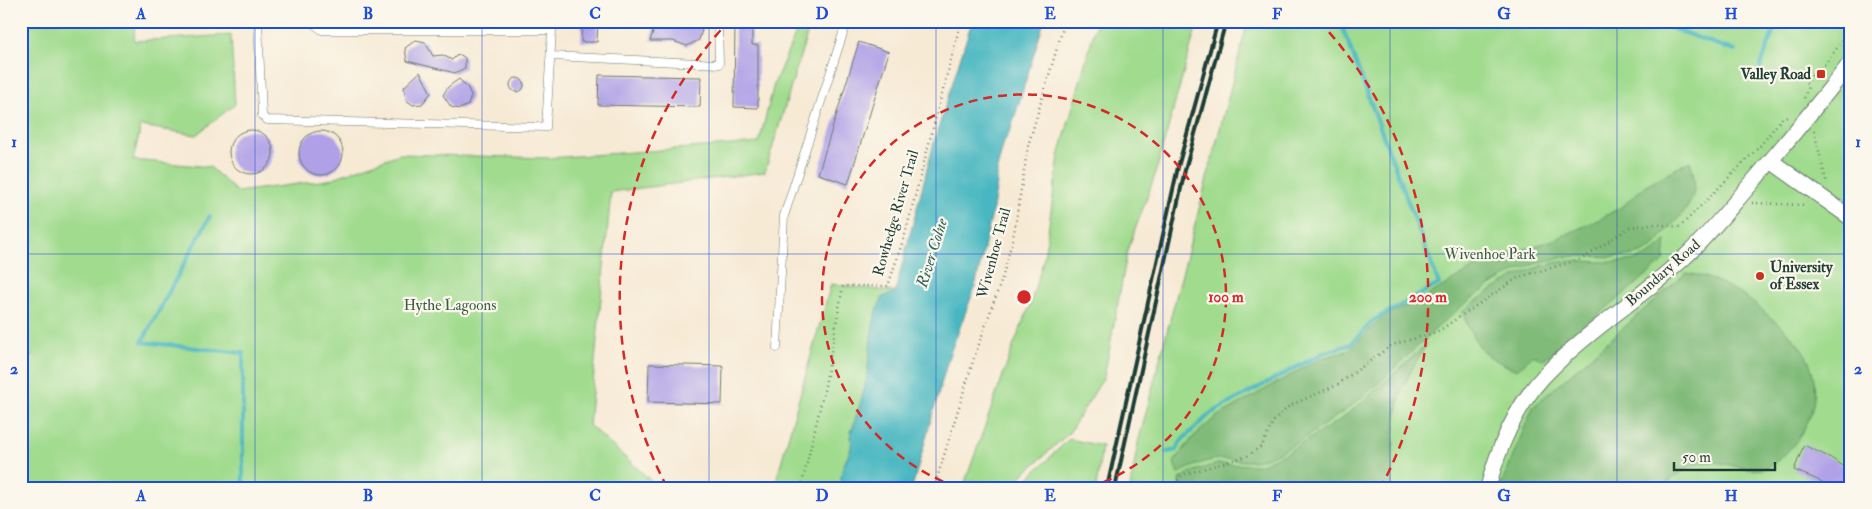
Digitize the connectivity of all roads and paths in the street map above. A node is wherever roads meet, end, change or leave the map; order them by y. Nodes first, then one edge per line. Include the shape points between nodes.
1 (165, 21) edge
2 (258, 21) edge
3 (310, 21) edge
4 (552, 21) edge
5 (718, 21) edge
6 (847, 21) edge
7 (961, 21) edge
8 (1066, 21) edge
9 (21, 22) edge
10 (1851, 29) edge
11 (552, 30) junction
12 (550, 56) junction
13 (1851, 62) edge
14 (1802, 101) dead end
15 (1800, 118) junction
16 (1771, 161) junction
17 (1830, 191) dead end
18 (1736, 202) junction
19 (1810, 205) dead end
20 (1851, 218) edge
21 (777, 348) dead end
22 (800, 488) edge
23 (934, 488) edge
24 (1171, 488) edge
25 (1488, 488) edge

1 - 9 lane
2 - 12 lane via 262,116 267,120 546,127
3 - 11 lane via 322,30
4 - 11 lane
5 - 12 lane via 719,64
6 - 21 lane via 784,216
7 - 22 path, Rowhedge River Trail via 906,231 888,286 843,286 824,392
8 - 23 path, Wivenhoe Trail via 1028,146 1014,233 1003,276
10 - 14 path via 1818,74 1815,72 1806,83 1808,87
11 - 12 lane
13 - 15 street, Boundary Road
15 - 16 street, Boundary Road
15 - 17 path via 1813,130
15 - 24 path via 1783,117 1760,146 1680,227 1652,224 1630,227 1582,259 1519,277 1437,332 1392,344 1337,385 1289,406 1273,422 1262,446 1247,456 1182,476
16 - 18 street, Boundary Road
16 - 20 street
18 - 19 path
18 - 25 street, Boundary Road via 1687,255 1542,378 1510,430

